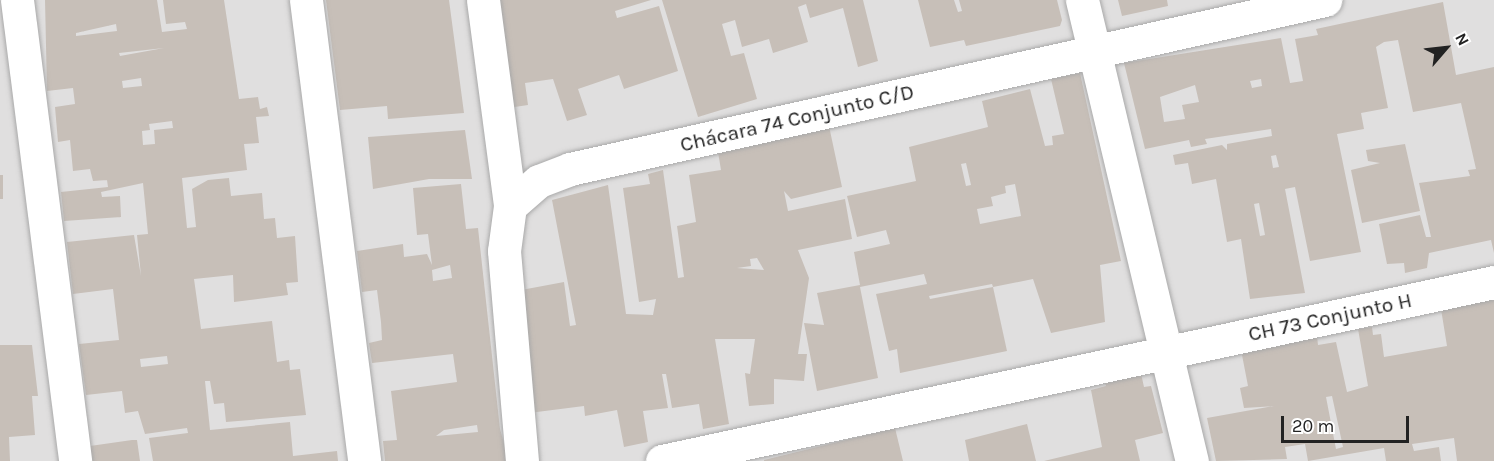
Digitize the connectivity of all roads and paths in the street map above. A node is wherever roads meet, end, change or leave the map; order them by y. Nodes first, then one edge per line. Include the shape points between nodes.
1 (17, 0) edge
2 (306, 0) edge
3 (483, 0) edge
4 (1082, 0) edge
5 (1324, 0) edge
6 (1094, 50) junction
7 (510, 206) junction
8 (1494, 282) edge
9 (1166, 352) junction
10 (75, 461) edge
11 (364, 461) edge
12 (522, 461) edge
13 (662, 461) edge
14 (1192, 461) edge

1 - 10 street
2 - 11 street
3 - 7 street
4 - 6 street
5 - 6 street, Chácara 74 Conjunto C/D
6 - 7 street, Chácara 74 Conjunto C/D via 570,169 539,181
6 - 9 street
7 - 12 street via 504,251
8 - 9 street, CH 73 Conjunto H
9 - 13 street, CH 73 Conjunto H
9 - 14 street

